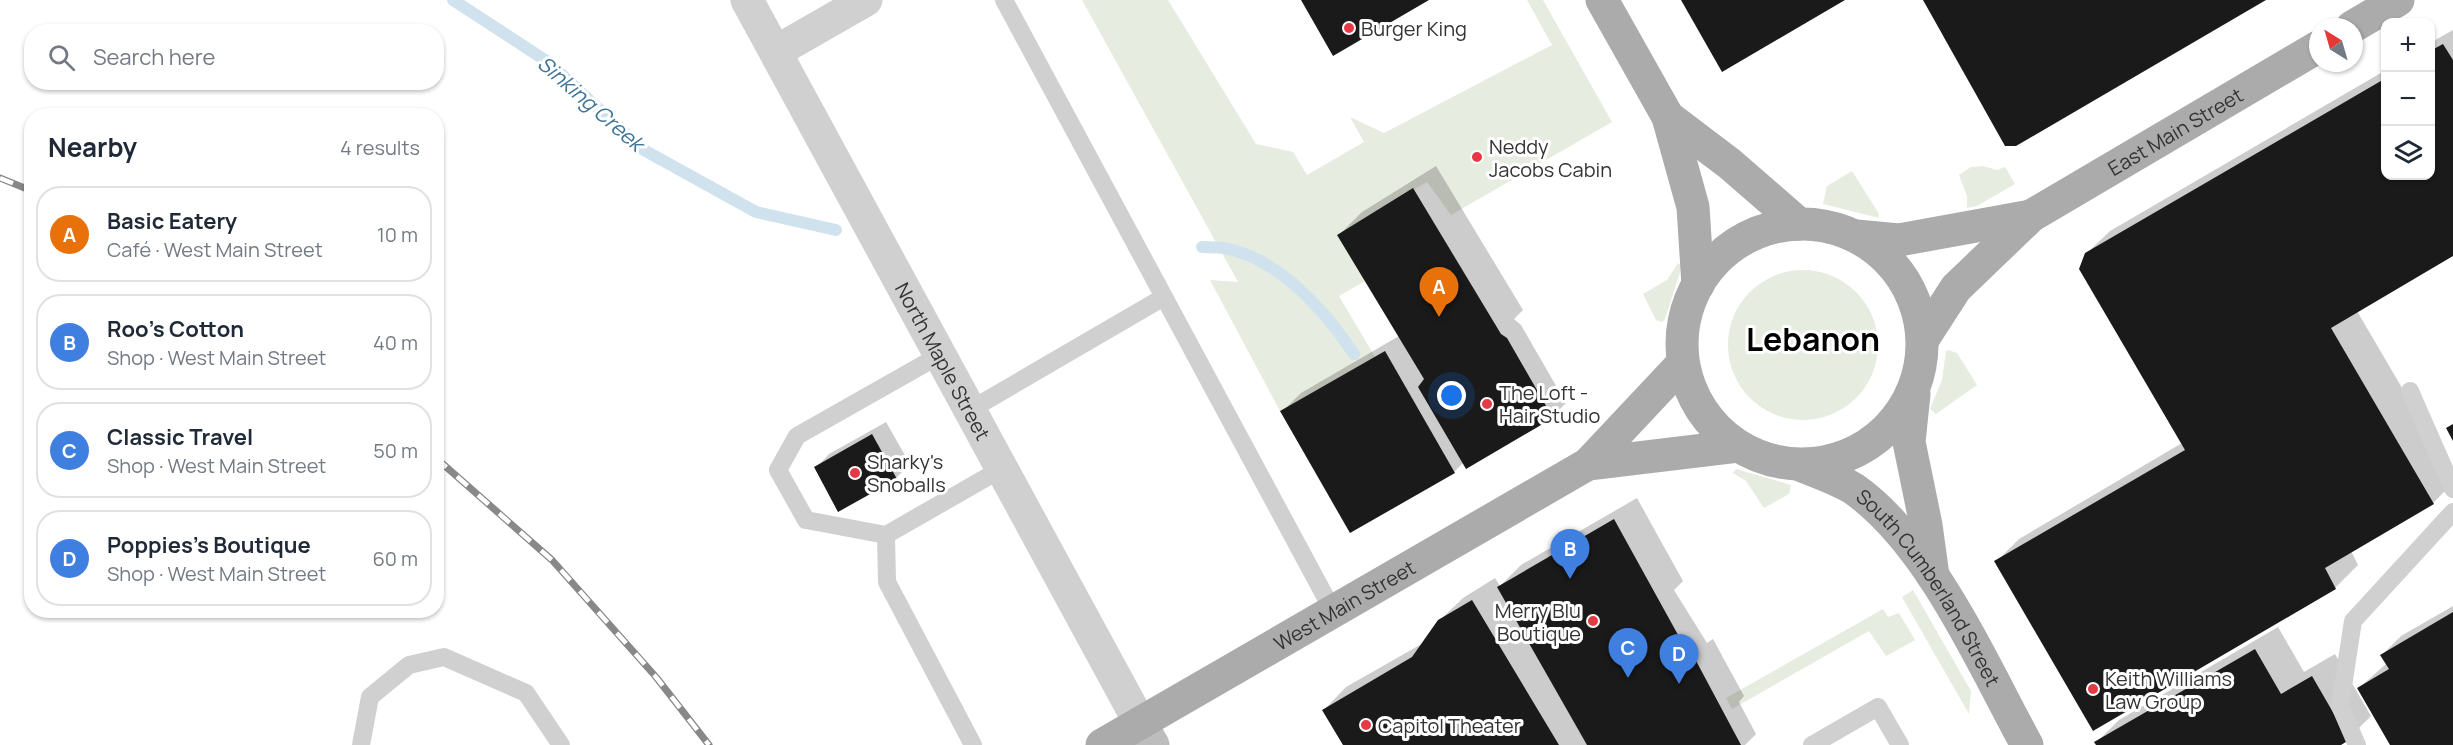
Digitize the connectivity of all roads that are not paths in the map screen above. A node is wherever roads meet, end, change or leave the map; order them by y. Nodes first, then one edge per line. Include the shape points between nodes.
1 (747, 0) edge
2 (866, 0) edge
3 (1004, 0) edge
4 (1602, 0) edge
5 (2398, 0) edge
6 (2363, 21) edge
7 (777, 51) junction
8 (2309, 52) edge
9 (1668, 117) junction
10 (2031, 216) junction
11 (1799, 224) junction
12 (1855, 236) junction
13 (1698, 285) junction
14 (1164, 297) junction
15 (1923, 339) junction
16 (940, 355) junction
17 (1683, 363) junction
18 (1914, 387) junction
19 (2410, 391) dead end
20 (970, 410) junction
21 (1738, 446) junction
22 (1588, 464) junction
23 (1800, 465) junction
24 (1003, 468) junction
25 (2453, 489) edge
26 (2453, 512) edge
27 (886, 535) junction
28 (1933, 576) junction
29 (1333, 610) junction
30 (1146, 734) edge
31 (361, 745) edge
32 (561, 745) edge
33 (973, 745) edge
34 (1102, 745) edge
35 (1812, 745) edge
36 (1900, 745) edge
37 (2027, 745) edge
38 (2357, 745) edge

1 - 7 street, North Maple Street
2 - 7 street
3 - 14 lane
4 - 9 main road
5 - 6 main road
7 - 16 street, North Maple Street
8 - 10 main road, East Main Street
9 - 11 main road
9 - 13 main road via 1693,207
10 - 12 main road, East Main Street via 1899,240
10 - 15 main road, East Main Street via 1956,288
11 - 12 main road via 1828,227
11 - 13 main road via 1769,229 1741,241 1716,260
12 - 15 main road via 1896,268 1916,306
13 - 17 main road via 1687,309
14 - 20 lane
14 - 29 lane
15 - 18 main road
16 - 20 street, North Maple Street
16 - 27 lane via 797,436 778,470 806,520
17 - 21 main road via 1701,411
17 - 22 main road, West Main Street
18 - 23 main road via 1896,419 1869,444 1836,460
18 - 28 main road via 1909,442
19 - 25 lane
20 - 24 street, North Maple Street
21 - 22 main road, West Main Street
21 - 23 main road via 1767,460
22 - 29 main road, West Main Street
23 - 28 main road, South Cumberland Street via 1852,488 1887,518
24 - 27 lane
24 - 30 street, North Maple Street
26 - 38 lane via 2353,621 2340,706
27 - 33 lane via 886,582
28 - 37 main road, South Cumberland Street
29 - 30 main road, West Main Street
30 - 34 main road, West Main Street
31 - 32 lane via 370,697 409,665 444,657 526,693
35 - 36 lane via 1878,707

